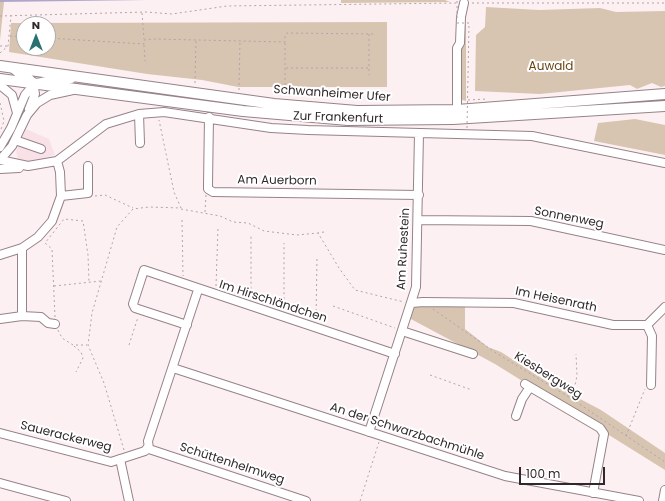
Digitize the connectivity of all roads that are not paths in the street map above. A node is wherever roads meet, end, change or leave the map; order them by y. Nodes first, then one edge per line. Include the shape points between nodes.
1 (461, 2) edge
2 (0, 66) edge
3 (12, 68) junction
4 (88, 78) junction
5 (0, 79) edge
6 (35, 84) junction
7 (0, 85) edge
8 (79, 89) junction
9 (665, 94) edge
10 (665, 106) edge
11 (457, 110) junction
12 (17, 114) junction
13 (138, 114) junction
14 (27, 115) junction
15 (209, 118) junction
16 (419, 133) junction
17 (140, 142) dead end
18 (14, 143) junction
19 (0, 147) edge
20 (40, 149) dead end
21 (0, 160) edge
22 (57, 161) junction
23 (665, 163) edge
24 (16, 166) junction
25 (88, 166) dead end
26 (0, 169) edge
27 (419, 195) junction
28 (61, 196) junction
29 (418, 220) junction
30 (22, 248) junction
31 (665, 250) edge
32 (0, 255) edge
33 (198, 290) junction
34 (412, 303) junction
35 (665, 307) edge
36 (22, 316) junction
37 (0, 318) edge
38 (55, 324) road end
39 (187, 325) junction
40 (647, 326) junction
41 (402, 331) junction
42 (395, 354) junction
43 (473, 354) dead end
44 (172, 368) junction
45 (650, 385) road end
46 (516, 416) dead end
47 (369, 432) junction
48 (0, 433) edge
49 (149, 449) junction
50 (120, 459) junction
51 (0, 483) edge
52 (665, 490) edge
53 (593, 493) junction
54 (66, 501) edge
55 (129, 501) edge
56 (306, 501) edge
57 (639, 501) edge
58 (663, 501) edge

1 - 11 street via 460,43 457,48
2 - 3 main road, Schwanheimer Ufer
3 - 4 main road, Schwanheimer Ufer
3 - 6 street
4 - 6 street via 51,80
4 - 11 main road, Schwanheimer Ufer via 311,108 397,112
5 - 6 main road, Schwanheimer Ufer
6 - 8 main road, Schwanheimer Ufer
6 - 12 street via 25,95
6 - 14 street via 35,94
7 - 12 street via 12,95
8 - 10 main road, Schwanheimer Ufer via 272,114 368,121 453,119
8 - 14 street via 45,97
9 - 11 main road, Schwanheimer Ufer
12 - 19 street
13 - 15 street, Zur Frankenfurt via 158,112
13 - 17 street
13 - 22 street, Zur Frankenfurt via 106,124
14 - 18 street
15 - 16 street, Zur Frankenfurt via 271,128
15 - 27 street, Am Auerborn via 208,190 213,192
16 - 23 street, Zur Frankenfurt via 532,136
16 - 27 street, Am Ruhestein
18 - 20 street
18 - 21 street
18 - 24 street via 13,158
21 - 24 street, Zur Frankenfurt
22 - 24 street, Zur Frankenfurt via 43,165
22 - 28 street via 60,169
24 - 26 street, Zur Frankenfurt
25 - 28 street via 88,193
27 - 29 street, Am Ruhestein
28 - 30 street via 55,216 48,226
29 - 31 street, Sonnenweg via 531,221
29 - 34 street, Am Ruhestein via 416,287
30 - 32 street
30 - 36 street
33 - 39 street
33 - 39 street, Im Hirschländchen via 144,270 133,304 140,310
33 - 42 street, Im Hirschländchen
34 - 40 street, Im Heisenrath via 514,303 613,325
34 - 41 street, Am Ruhestein
35 - 40 street
36 - 37 street
36 - 38 street via 41,317 48,323
39 - 44 street
40 - 45 street via 652,336
41 - 42 street, Am Ruhestein
41 - 43 street
42 - 47 street, Am Ruhestein
44 - 47 street, An der Schwarzbachmühle
44 - 49 street via 148,441
46 - 53 street via 527,386 600,428 604,434
47 - 53 street, An der Schwarzbachmühle via 511,478
48 - 50 street, Sauerackerweg via 111,462
49 - 50 street, Sauerackerweg
49 - 56 street, Schüttenhelmweg
50 - 55 street
51 - 54 street
52 - 58 street
53 - 57 street, An der Schwarzbachmühle

